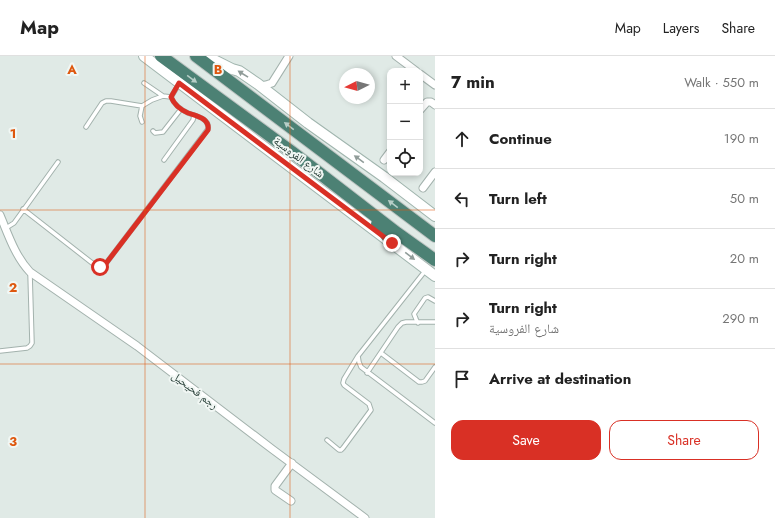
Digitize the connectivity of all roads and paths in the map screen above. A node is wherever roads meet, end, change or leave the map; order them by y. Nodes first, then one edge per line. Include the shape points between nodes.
1 (144, 56) edge
2 (161, 56) edge
3 (196, 56) edge
4 (206, 56) edge
5 (289, 56) edge
6 (396, 56) edge
7 (406, 59) edge
8 (414, 68) edge
9 (423, 76) edge
10 (144, 83) dead end
11 (179, 83) junction
12 (272, 83) junction
13 (435, 85) edge
14 (261, 86) junction
15 (162, 96) junction
16 (171, 97) junction
17 (275, 97) junction
18 (435, 105) edge
19 (142, 106) junction
20 (423, 107) edge
21 (181, 109) junction
22 (194, 115) junction
23 (142, 122) dead end
24 (86, 127) dead end
25 (153, 131) dead end
26 (292, 152) junction
27 (387, 156) edge
28 (164, 160) dead end
29 (384, 160) dead end
30 (58, 162) dead end
31 (435, 172) edge
32 (423, 188) dead end
33 (23, 209) junction
34 (0, 215) edge
35 (435, 216) edge
36 (411, 217) junction
37 (6, 228) junction
38 (435, 228) edge
39 (435, 236) edge
40 (392, 243) junction
41 (435, 260) edge
42 (426, 269) junction
43 (30, 272) junction
44 (435, 276) edge
45 (435, 301) edge
46 (435, 322) edge
47 (418, 323) junction
48 (0, 352) edge
49 (381, 353) junction
50 (358, 356) junction
51 (435, 367) edge
52 (367, 373) junction
53 (435, 423) edge
54 (327, 440) dead end
55 (292, 463) junction
56 (291, 501) dead end
57 (365, 518) edge

1 - 11 main road, شارع الفروسية
2 -> 26 highway, شارع الفروسية
36 -> 3 highway, شارع الفروسية
14 -> 4 main road
5 - 12 street
6 - 7 street
7 - 8 street
9 - 13 street
10 - 15 lane
11 - 16 lane
11 - 40 main road, شارع الفروسية
12 - 14 street
12 - 17 street
14 - 17 main road
15 - 16 lane
15 - 19 lane
16 - 21 lane
35 -> 17 main road
18 - 20 street via 427,102
19 - 23 lane
19 - 24 lane via 106,101
21 - 22 lane
21 - 25 lane via 163,132
22 - 28 lane
22 - 33 lane via 207,122 208,130 104,266 96,266
26 - 40 highway via 308,170 382,228
26 - 41 highway, شارع الفروسية
27 - 29 street
30 - 33 lane
31 - 32 street
33 - 37 lane via 14,223
34 - 37 street, رجم فحيحيل
36 - 38 highway
36 - 39 highway, شارع الفروسية
37 - 43 street, رجم فحيحيل via 18,257
40 -> 42 main road, شارع الفروسية
42 - 44 main road, شارع الفروسية
42 - 50 lane
43 - 48 lane via 32,343 27,348
43 - 55 street, رجم فحيحيل via 137,346
45 - 47 lane via 425,298 414,314
46 - 47 lane
47 - 49 lane via 402,323
49 - 51 lane via 419,382 425,381
49 - 52 lane
50 - 52 lane via 361,367
50 - 54 lane via 343,383 369,404 371,410 341,450
52 - 53 lane
55 - 56 street via 275,486 275,490
55 - 57 street, رجم فحيحيل

